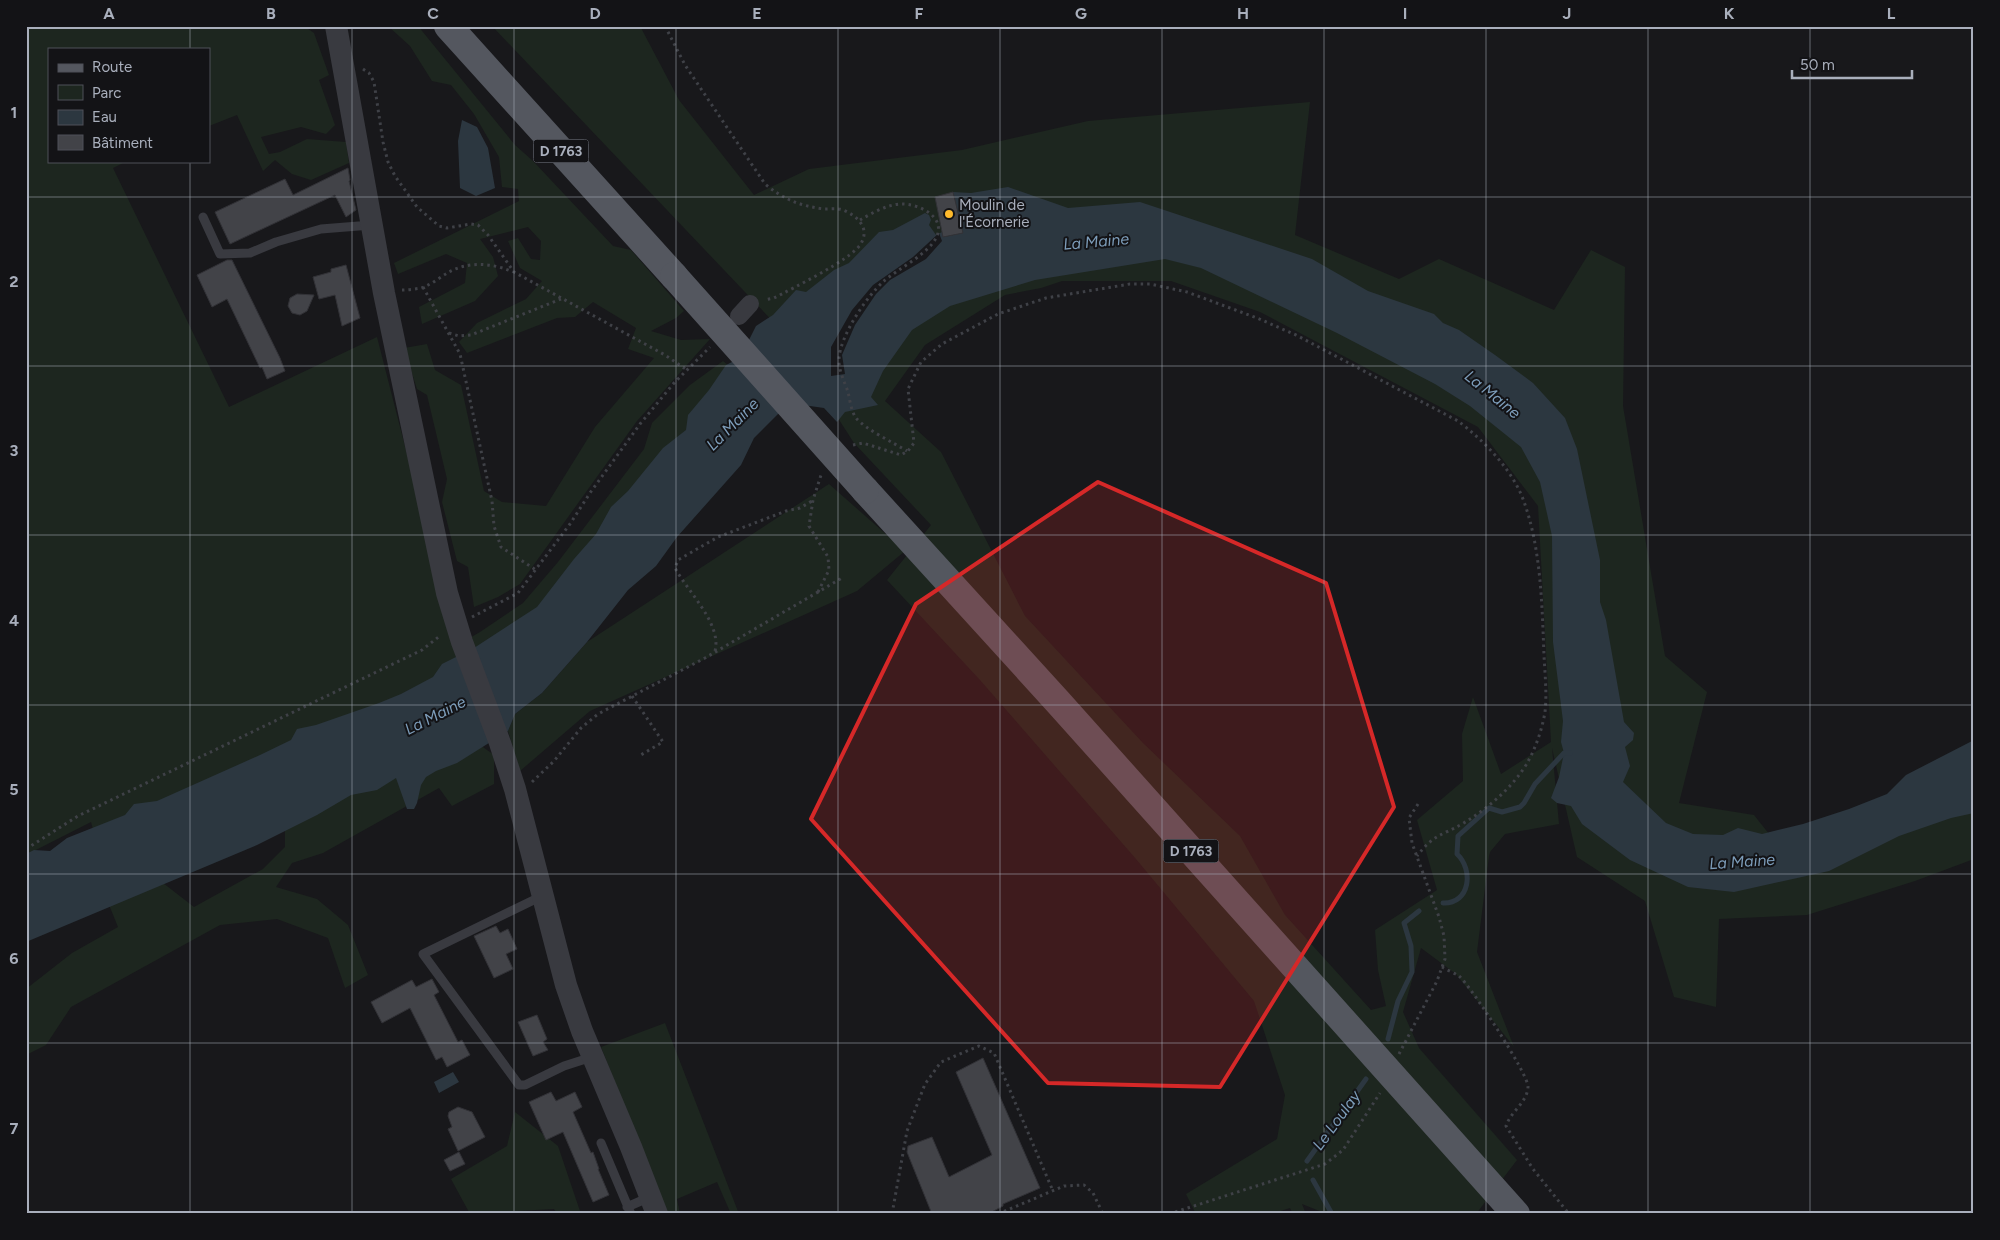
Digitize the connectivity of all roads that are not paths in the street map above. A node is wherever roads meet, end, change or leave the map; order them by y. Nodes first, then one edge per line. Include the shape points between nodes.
1 (336, 26) edge
2 (448, 26) edge
3 (203, 217) dead end
4 (372, 225) junction
5 (542, 896) junction
6 (592, 1057) junction
7 (601, 1143) dead end
8 (653, 1205) edge
9 (629, 1210) edge
10 (1516, 1214) edge

1 - 4 street
2 - 10 main road, D 1763, bridge
3 - 4 lane via 220,254 250,253 321,229
4 - 5 street via 447,593 465,627 515,789
5 - 6 street via 566,985
5 - 6 lane via 423,954 519,1085
6 - 8 street
7 - 9 lane
8 - 9 lane

